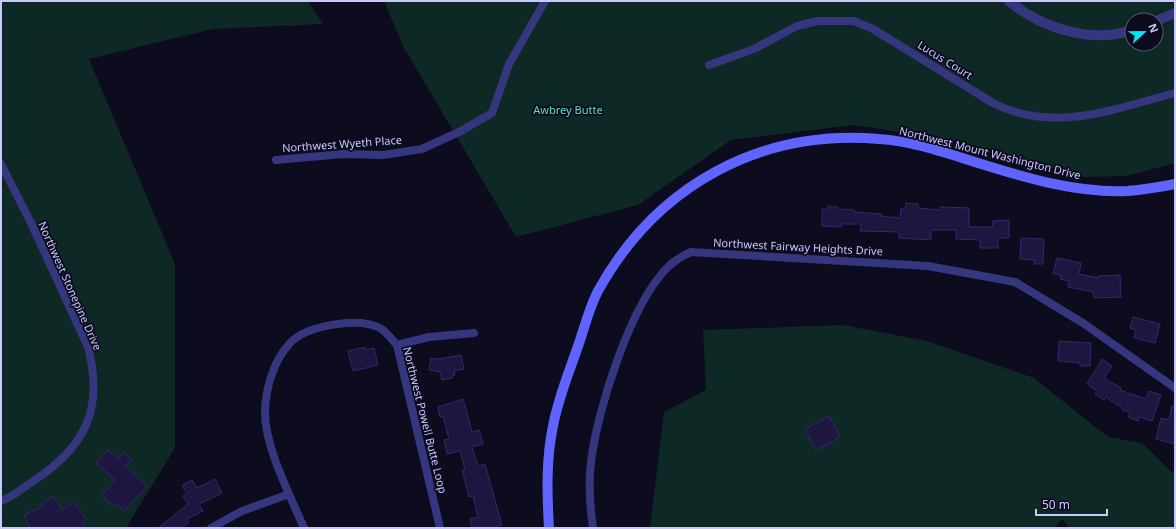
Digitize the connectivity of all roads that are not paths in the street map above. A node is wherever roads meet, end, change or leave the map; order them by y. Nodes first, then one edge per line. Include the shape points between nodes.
1 (545, 1) edge
2 (1009, 1) edge
3 (1175, 13) edge
4 (1164, 18) edge
5 (1124, 32) edge
6 (709, 65) dead end
7 (1175, 93) edge
8 (276, 160) dead end
9 (1, 164) edge
10 (1175, 184) edge
11 (474, 333) dead end
12 (397, 345) junction
13 (1175, 388) edge
14 (289, 494) junction
15 (1, 501) edge
16 (211, 528) edge
17 (304, 528) edge
18 (440, 528) edge
19 (549, 528) edge
20 (593, 528) edge

1 - 8 street, Northwest Wyeth Place via 509,64 492,113 461,131 422,148 383,155 343,154
2 - 5 street via 1038,20 1056,28 1077,33 1106,35
3 - 4 street
6 - 7 street, Lucus Court via 754,49 797,26 818,21 854,21 873,29 993,103 1024,116 1054,119 1090,115
9 - 15 street, Northwest Stonepine Drive via 88,347 93,366 94,391 86,426 76,444 64,458 45,473
10 - 19 main road, Northwest Mount Washington Drive via 1127,191 1065,186 919,146 881,139 843,137 805,140 768,149 731,163 698,182 648,222 613,266 597,293 552,428 548,491
11 - 12 street via 429,337
12 - 14 street, Northwest Powell Butte Loop via 379,328 366,323 351,322 300,335 282,354 267,393 266,426 272,451
12 - 18 street, Northwest Powell Butte Loop
13 - 20 street, Northwest Fairway Heights Drive via 1083,323 1015,282 928,266 691,252 679,258 655,282 633,321 618,360 600,413 590,462 589,496
14 - 16 street via 242,511
14 - 17 street, Northwest Powell Butte Loop

